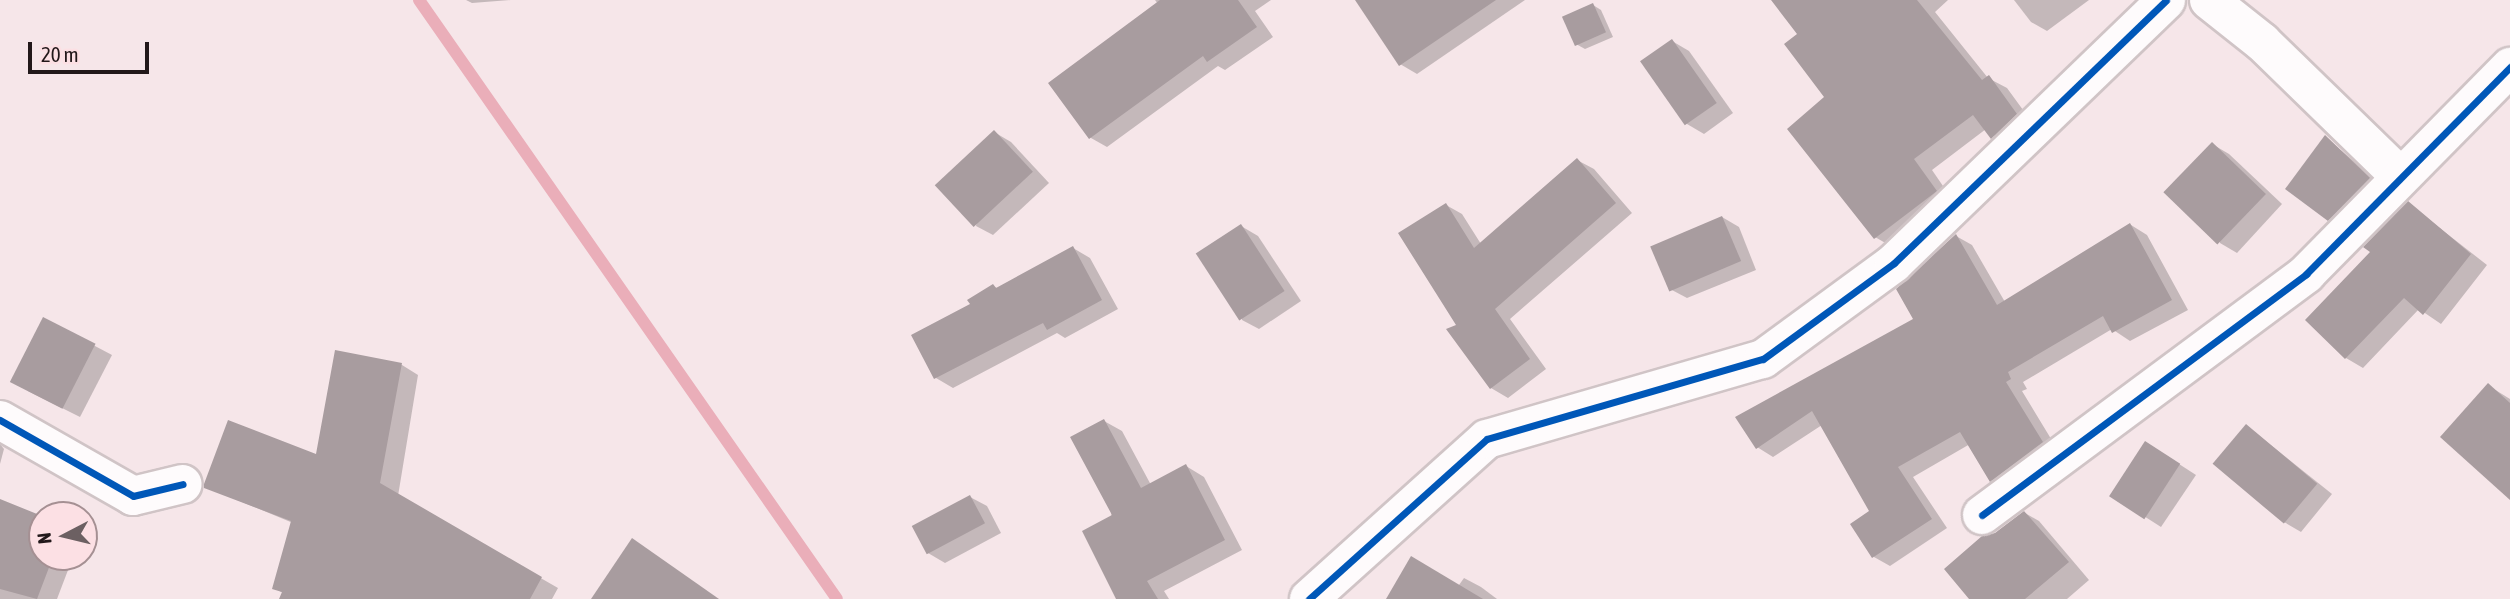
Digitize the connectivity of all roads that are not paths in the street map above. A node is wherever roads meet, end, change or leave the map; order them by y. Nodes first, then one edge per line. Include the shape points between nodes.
1 (2166, 0) edge
2 (2209, 0) edge
3 (2510, 67) edge
4 (2400, 176) junction
5 (0, 420) edge
6 (183, 484) dead end
7 (1982, 515) dead end
8 (1309, 599) edge

1 - 8 street via 1894,263 1763,359 1487,439
2 - 4 street via 2262,42
3 - 4 street
4 - 7 street via 2306,274
5 - 6 street via 133,496

